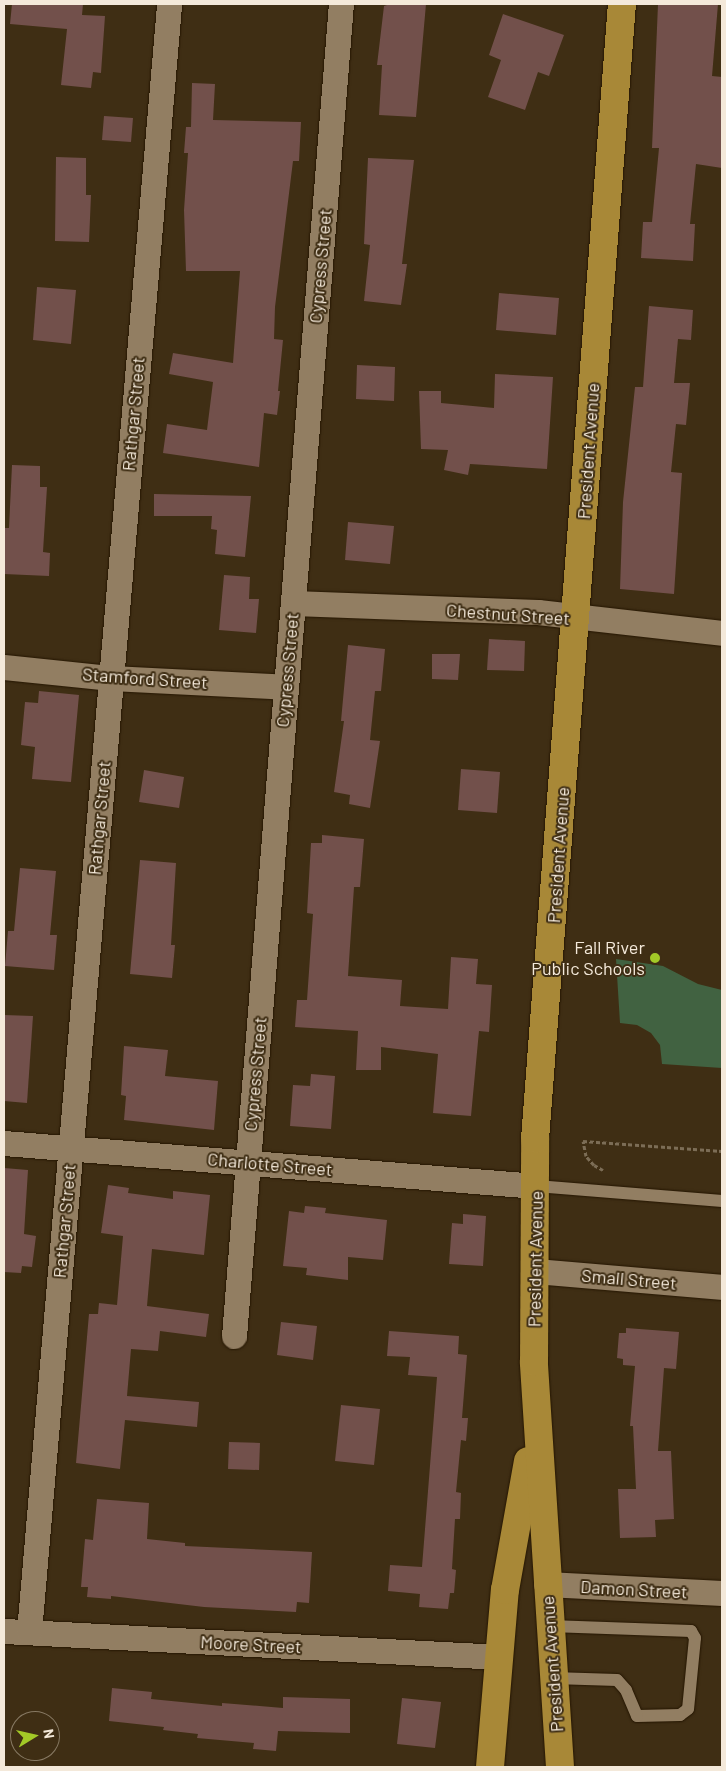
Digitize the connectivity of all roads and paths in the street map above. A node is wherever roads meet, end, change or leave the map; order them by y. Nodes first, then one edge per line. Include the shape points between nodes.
1 (169, 4) edge
2 (341, 4) edge
3 (622, 4) edge
4 (293, 604) junction
5 (576, 618) junction
6 (722, 633) edge
7 (4, 667) edge
8 (111, 678) junction
9 (286, 686) junction
10 (4, 1142) edge
11 (70, 1148) junction
12 (722, 1151) edge
13 (248, 1162) junction
14 (604, 1170) dead end
15 (536, 1186) junction
16 (722, 1201) edge
17 (536, 1271) junction
18 (722, 1287) edge
19 (234, 1336) dead end
20 (536, 1410) junction
21 (546, 1584) junction
22 (722, 1593) edge
23 (550, 1626) junction
24 (4, 1631) edge
25 (29, 1632) junction
26 (499, 1657) junction
27 (553, 1678) junction
28 (490, 1767) edge
29 (560, 1767) edge

1 - 8 street, Rathgar Street
2 - 4 street, Cypress Street
3 - 5 main road, President Avenue
4 - 5 street, Chestnut Street via 538,612
4 - 9 street, Cypress Street
5 - 6 street, Chestnut Street
5 - 15 main road, President Avenue via 535,1139
7 - 8 street, Stamford Street
8 - 9 street, Stamford Street
8 - 11 street, Rathgar Street
9 - 13 street, Cypress Street
10 - 11 street, Charlotte Street
11 - 13 street, Charlotte Street
11 - 25 street, Rathgar Street
12 - 14 path via 583,1141 586,1156
13 - 15 street, Charlotte Street
13 - 19 street, Cypress Street
15 - 16 lane
15 - 17 main road, President Avenue
17 - 18 street, Small Street
17 - 20 main road, President Avenue
20 - 21 main road, President Avenue
20 - 26 main road via 505,1590
21 - 22 street, Damon Street
21 - 23 main road, President Avenue
23 - 27 main road, President Avenue
23 - 27 lane via 691,1631 695,1638 688,1709 680,1715 637,1716 626,1690 617,1680
24 - 25 street, Moore Street
25 - 26 street, Moore Street
26 - 28 main road
27 - 29 main road, President Avenue

